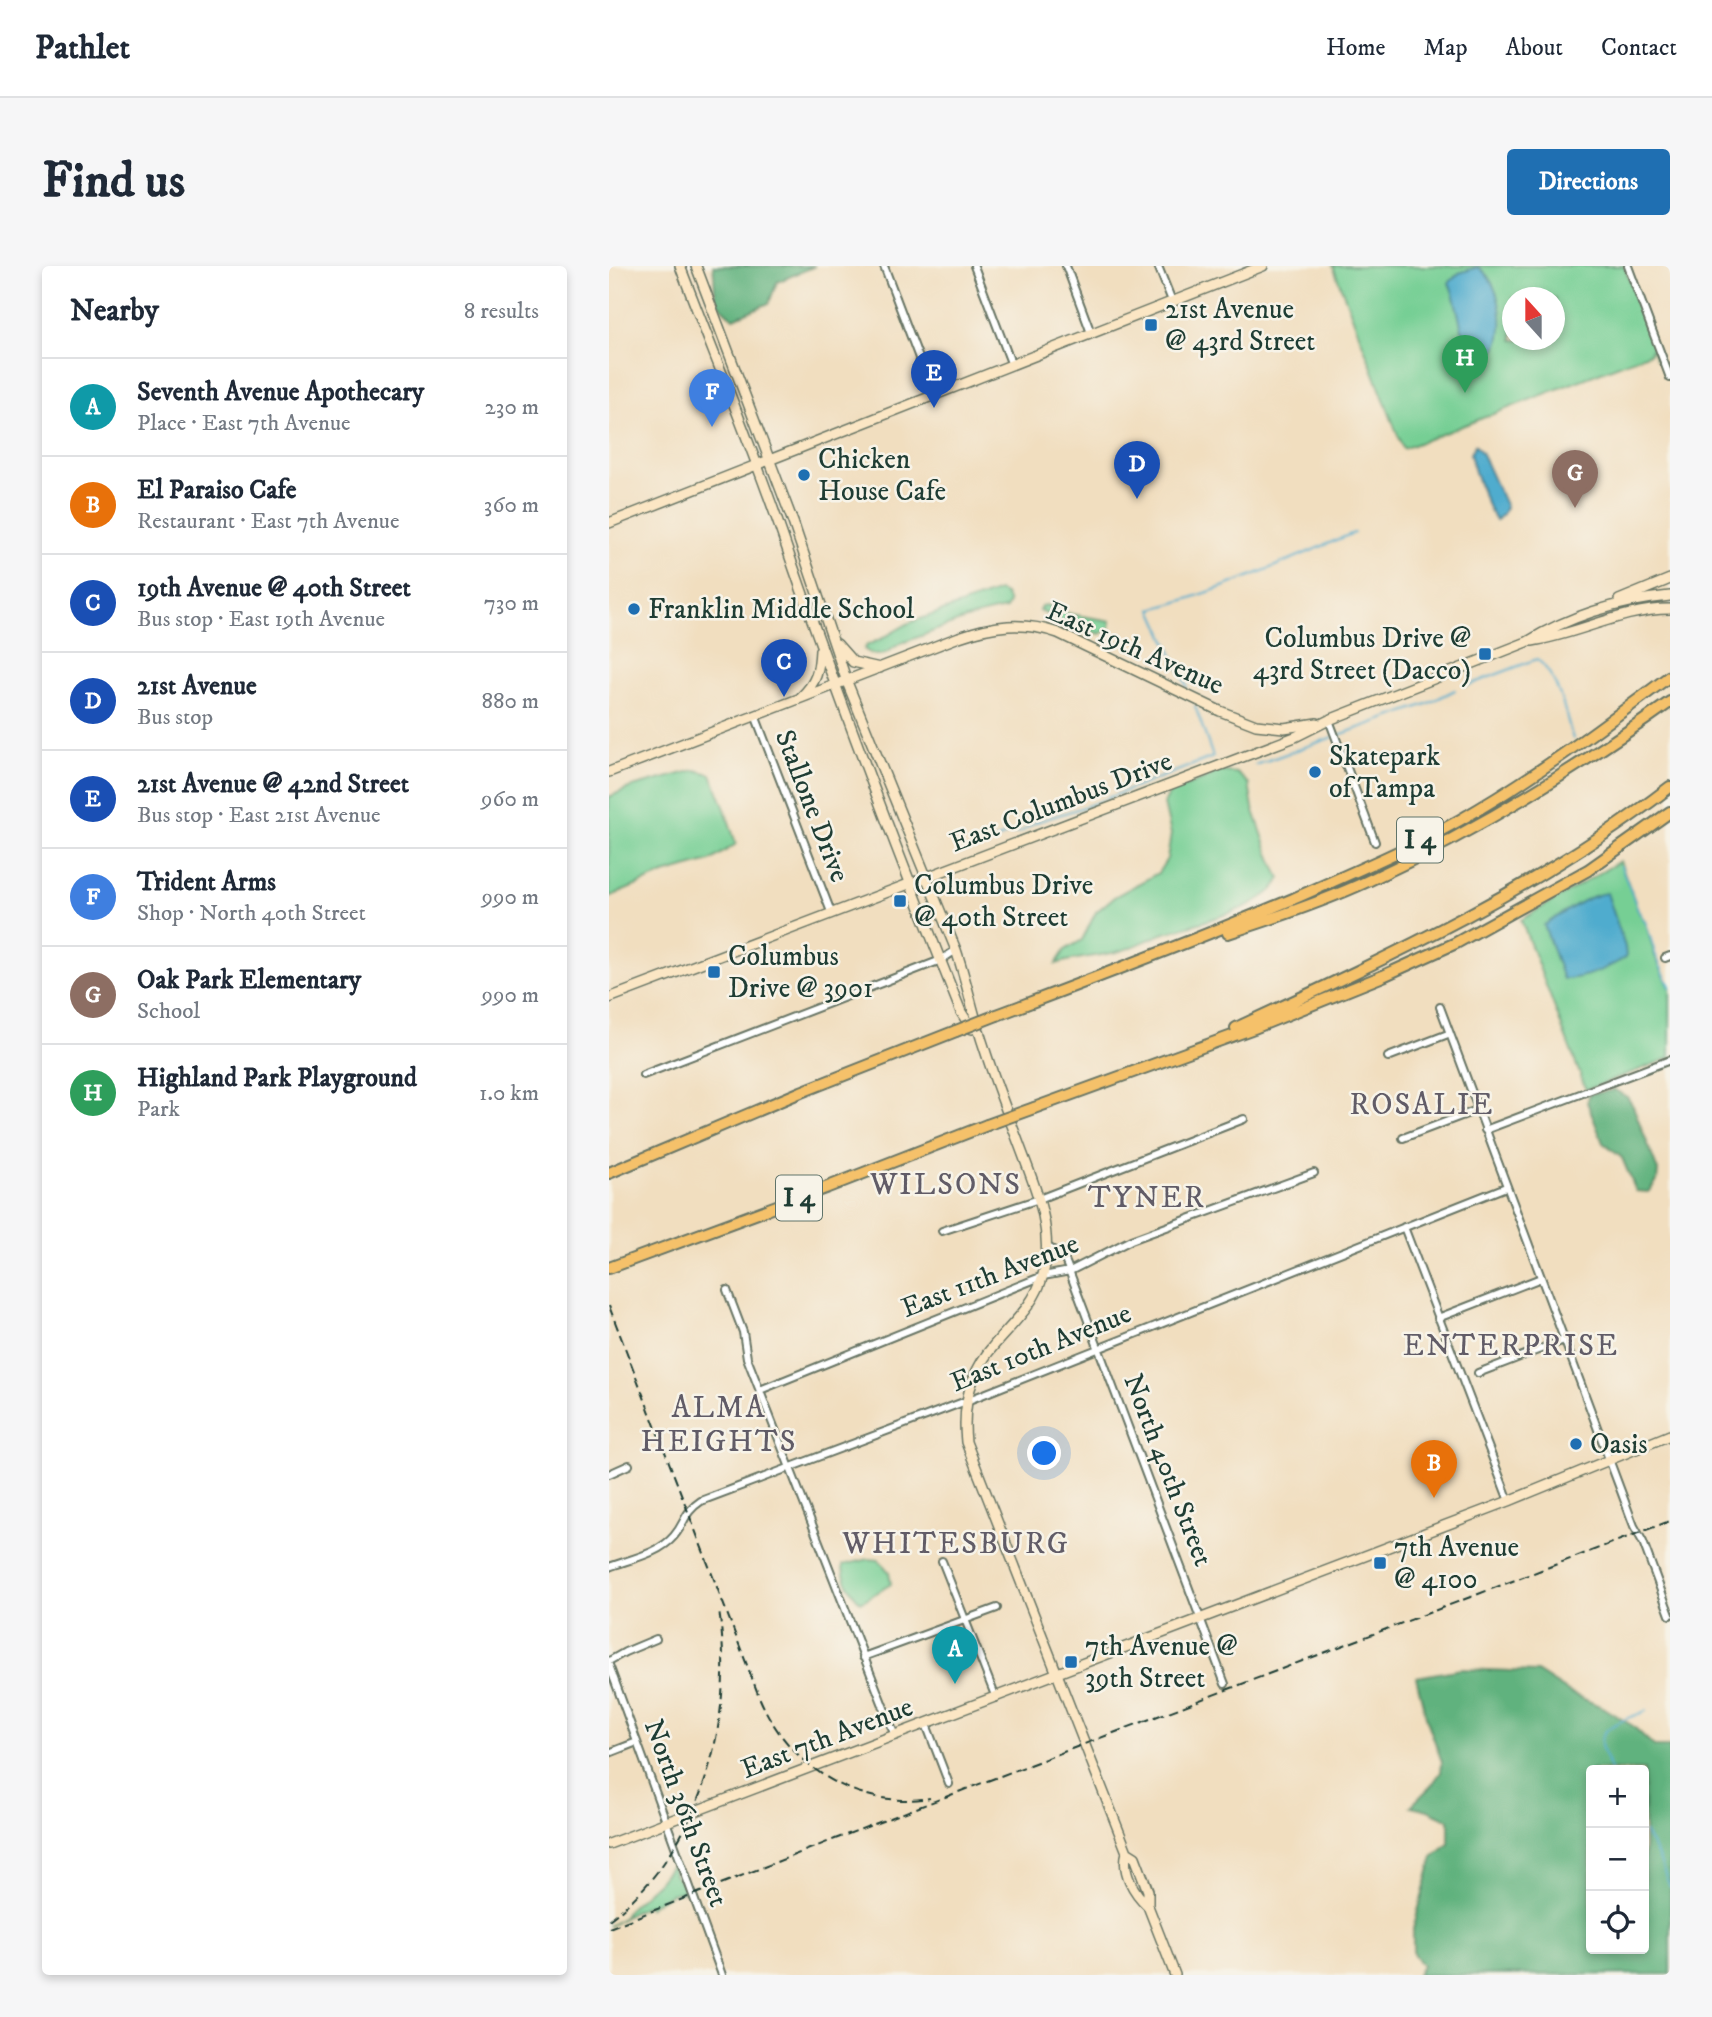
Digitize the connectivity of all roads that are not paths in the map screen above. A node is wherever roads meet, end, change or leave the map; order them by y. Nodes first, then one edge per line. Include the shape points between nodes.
1 (680, 266) edge
2 (696, 266) edge
3 (884, 266) edge
4 (974, 266) edge
5 (1066, 266) edge
6 (1158, 266) edge
7 (1628, 266) edge
8 (1257, 267) edge
9 (1172, 301) junction
10 (1091, 333) junction
11 (1670, 352) edge
12 (730, 355) junction
13 (1661, 355) junction
14 (715, 360) junction
15 (1011, 363) junction
16 (1670, 378) edge
17 (933, 395) junction
18 (769, 459) junction
19 (756, 466) junction
20 (609, 523) edge
21 (1670, 579) edge
22 (1670, 596) edge
23 (1598, 608) junction
24 (1670, 609) edge
25 (832, 639) junction
26 (1527, 642) junction
27 (820, 645) junction
28 (882, 668) junction
29 (1670, 676) edge
30 (847, 682) junction
31 (836, 686) junction
32 (799, 699) junction
33 (1670, 702) edge
34 (755, 715) junction
35 (1329, 720) junction
36 (1266, 727) junction
37 (1264, 748) junction
38 (609, 772) edge
39 (1670, 787) edge
40 (1670, 812) edge
41 (1375, 842) dead end
42 (926, 878) junction
43 (909, 882) junction
44 (831, 912) junction
45 (956, 950) junction
46 (941, 960) junction
47 (1145, 960) junction
48 (609, 998) edge
49 (1440, 1007) dead end
50 (1448, 1034) junction
51 (983, 1045) junction
52 (1388, 1057) dead end
53 (1167, 1059) junction
54 (1670, 1060) edge
55 (643, 1074) dead end
56 (1477, 1110) junction
57 (1244, 1119) dead end
58 (1485, 1130) junction
59 (1403, 1138) dead end
60 (609, 1173) edge
61 (1314, 1173) dead end
62 (1506, 1187) junction
63 (1039, 1199) junction
64 (1403, 1227) junction
65 (942, 1231) dead end
66 (1048, 1247) junction
67 (610, 1267) edge
68 (1070, 1271) junction
69 (1043, 1276) junction
70 (1541, 1278) junction
71 (727, 1290) dead end
72 (1438, 1318) junction
73 (1564, 1340) junction
74 (1098, 1348) junction
75 (1478, 1373) dead end
76 (759, 1390) junction
77 (966, 1401) junction
78 (1670, 1435) edge
79 (1609, 1459) junction
80 (629, 1465) dead end
81 (790, 1468) junction
82 (609, 1474) edge
83 (1509, 1501) junction
84 (942, 1561) dead end
85 (609, 1567) edge
86 (997, 1608) dead end
87 (1670, 1615) edge
88 (967, 1620) junction
89 (1200, 1620) junction
90 (656, 1639) dead end
91 (863, 1657) junction
92 (609, 1663) edge
93 (1057, 1674) junction
94 (1225, 1684) dead end
95 (996, 1698) junction
96 (926, 1724) junction
97 (895, 1736) junction
98 (637, 1742) junction
99 (609, 1753) edge
100 (949, 1784) dead end
101 (667, 1823) junction
102 (609, 1844) edge
103 (722, 1975) edge
104 (1175, 1975) edge

1 - 14 main road
2 - 12 main road
3 - 17 street
4 - 15 street
5 - 10 street
6 - 9 street
7 - 13 street
8 - 9 main road
9 - 10 main road
10 - 15 main road
11 - 13 street
12 - 14 main road
12 - 18 main road
13 - 16 street
14 - 19 main road
15 - 17 main road
17 - 18 main road
18 - 19 main road
18 - 25 main road
19 - 20 main road
19 - 27 main road
21 - 23 main road
22 - 23 main road, East Columbus Drive
23 - 26 main road, East Columbus Drive
24 - 26 main road, East Columbus Drive via 1619,616
25 - 28 main road via 853,662
25 - 30 main road
26 - 35 main road, East Columbus Drive
27 - 31 main road
27 - 32 main road via 818,675
28 - 30 main road, East 19th Avenue
28 - 36 main road, East 19th Avenue via 989,628 1031,625 1058,633 1220,711
29 - 47 highway, I 4 via 1571,750 1459,820 1331,882
30 - 31 main road, East 19th Avenue
30 - 42 main road
31 - 32 main road, East 19th Avenue
31 - 43 main road
32 - 34 main road, East 19th Avenue
33 - 47 highway via 1553,781 1392,869 1320,901
34 - 38 main road, East 19th Avenue
34 - 44 street, Stallone Drive
35 - 36 main road, East 19th Avenue via 1299,727
35 - 37 main road, East Columbus Drive
35 - 41 street
36 - 37 main road
37 - 42 main road, East Columbus Drive
39 - 53 highway via 1588,845 1470,916
40 - 53 highway, I 4 via 1588,870 1456,943 1304,1008
42 - 43 main road, East Columbus Drive
42 - 45 main road
43 - 44 main road, East Columbus Drive
43 - 46 main road
44 - 48 main road, East Columbus Drive
45 - 46 street
45 - 51 main road
46 - 51 main road via 961,1012
46 - 55 street
47 - 60 highway, I 4, bridge via 801,1092
49 - 50 street
50 - 52 street
50 - 56 street
51 - 63 main road
53 - 67 highway, I 4, bridge
54 - 58 street
56 - 58 street
56 - 59 street
57 - 63 street
58 - 62 street
61 - 68 street, East 11th Avenue via 1131,1240
62 - 64 street, East 10th Avenue
62 - 70 street
63 - 65 street
63 - 66 main road
64 - 72 street
64 - 74 street, East 10th Avenue
66 - 68 street via 1063,1256
66 - 69 main road
68 - 69 street, East 11th Avenue
68 - 74 street, North 40th Street
69 - 76 street, East 11th Avenue
69 - 77 main road via 1034,1298 979,1364
70 - 72 street
70 - 73 street
71 - 76 street
72 - 83 street
73 - 75 street
73 - 79 street
74 - 77 street, East 10th Avenue
74 - 89 street, North 40th Street
76 - 81 street
77 - 81 street, East 10th Avenue
77 - 93 main road via 969,1450
78 - 79 main road, East 7th Avenue
79 - 83 main road, East 7th Avenue
79 - 87 street
80 - 82 street
81 - 85 street, East 10th Avenue via 701,1502 688,1511 668,1543
81 - 91 street
83 - 89 main road, East 7th Avenue
84 - 88 street
86 - 88 street
88 - 91 street
88 - 95 street
89 - 93 main road, East 7th Avenue
89 - 94 street, North 40th Street
90 - 92 street
91 - 97 street
92 - 98 street, North 36th Street
93 - 95 main road, East 7th Avenue
93 - 104 main road via 1127,1852 1124,1863 1136,1895 1148,1906
95 - 96 main road, East 7th Avenue
96 - 97 main road, East 7th Avenue
96 - 100 street
97 - 101 main road, East 7th Avenue
98 - 99 street
98 - 101 street, North 36th Street
101 - 102 main road, East 7th Avenue
101 - 103 street, North 36th Street

